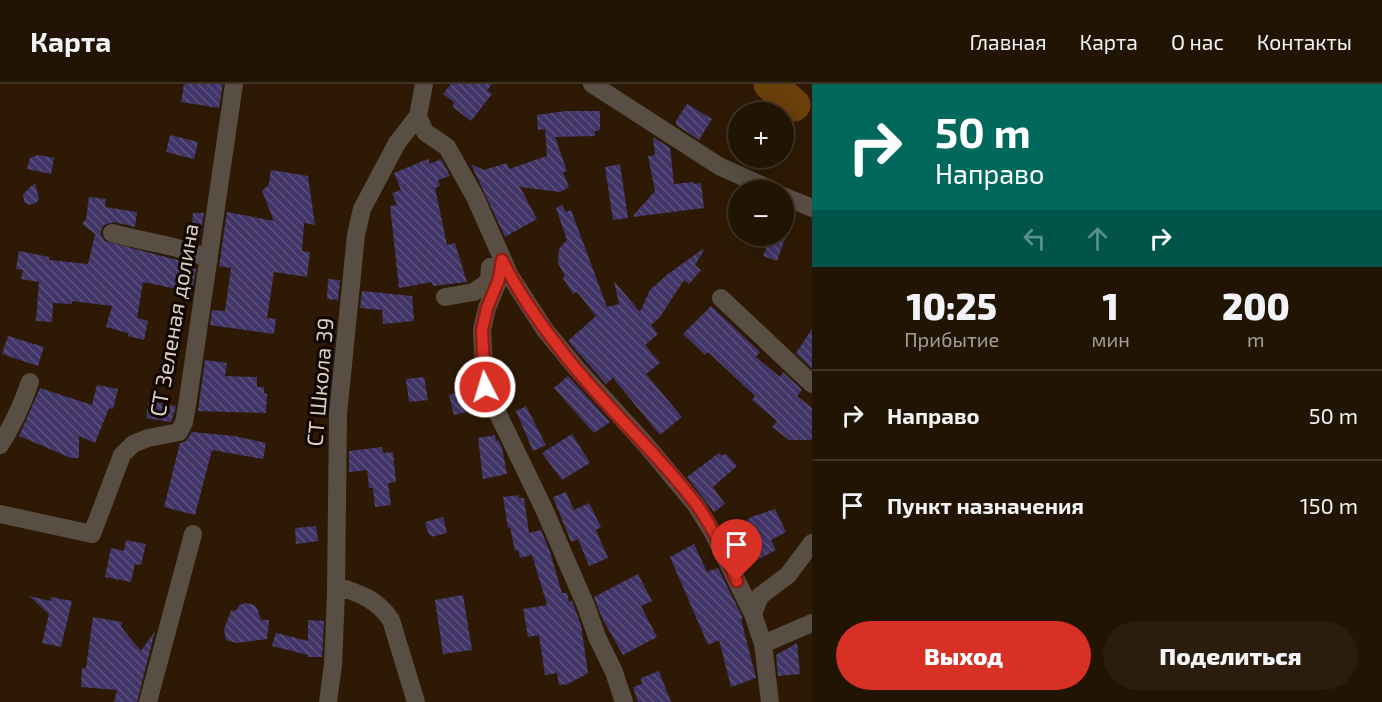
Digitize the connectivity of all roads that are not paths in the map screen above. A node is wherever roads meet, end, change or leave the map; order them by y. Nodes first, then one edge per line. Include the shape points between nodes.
1 (234, 84) edge
2 (424, 84) edge
3 (592, 84) edge
4 (418, 116) junction
5 (750, 180) edge
6 (794, 201) edge
7 (812, 208) edge
8 (112, 233) dead end
9 (494, 241) junction
10 (209, 259) junction
11 (502, 260) junction
12 (445, 297) dead end
13 (721, 298) dead end
14 (30, 382) dead end
15 (812, 384) edge
16 (0, 445) edge
17 (0, 514) edge
18 (193, 534) dead end
19 (812, 543) edge
20 (336, 586) junction
21 (753, 614) junction
22 (812, 623) edge
23 (763, 644) junction
24 (148, 702) edge
25 (327, 702) edge
26 (416, 702) edge
27 (624, 702) edge
28 (771, 702) edge

1 - 10 street, СТ Зеленая долина
2 - 4 street, СТ Школа 39
3 - 5 street via 719,166
4 - 9 street via 425,132 447,147
4 - 20 street, СТ Школа 39 via 397,143 362,208 356,235 338,414
6 - 7 street
8 - 10 street via 188,249
9 - 11 street
9 - 12 street via 489,280 474,292
10 - 17 street, СТ Зеленая долина via 187,405 179,432 133,444 122,455 92,534
11 - 21 street via 545,330 696,505
11 - 27 street via 482,330 485,387 544,509
13 - 15 street
14 - 16 street
18 - 24 street
19 - 21 street via 788,575 760,596
20 - 25 street, СТ Школа 39 via 333,665
20 - 26 street via 374,600 384,609 391,620
21 - 23 street
22 - 23 street
23 - 28 street

